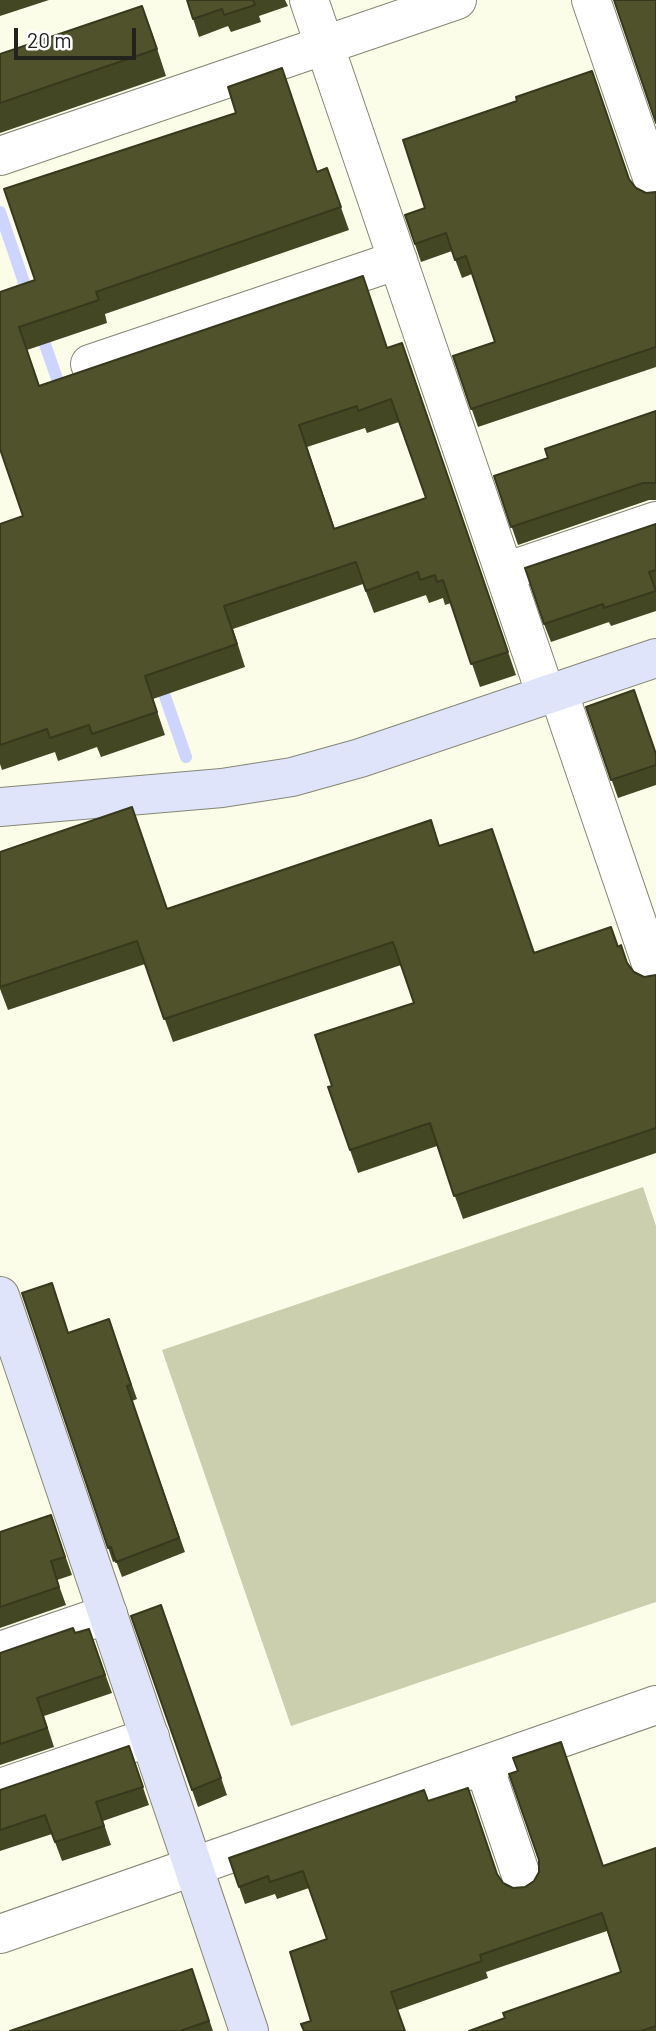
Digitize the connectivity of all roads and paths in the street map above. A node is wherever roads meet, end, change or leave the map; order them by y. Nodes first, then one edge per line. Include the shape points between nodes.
1 (309, 0) edge
2 (457, 0) edge
3 (591, 0) edge
4 (325, 45) junction
5 (0, 156) edge
6 (656, 189) edge
7 (398, 260) junction
8 (90, 364) dead end
9 (656, 521) edge
10 (505, 572) junction
11 (656, 658) edge
12 (552, 693) junction
13 (0, 807) edge
14 (648, 926) edge
15 (656, 978) edge
16 (0, 1296) edge
17 (108, 1614) junction
18 (0, 1651) edge
19 (656, 1704) edge
20 (150, 1737) junction
21 (484, 1766) junction
22 (0, 1788) edge
23 (194, 1868) junction
24 (524, 1884) edge
25 (0, 1934) edge
26 (249, 2031) edge

1 - 4 street
2 - 4 street
3 - 6 street
4 - 5 street
4 - 7 street
7 - 8 street
7 - 10 street
9 - 10 street
10 - 12 street
11 - 12 street
12 - 13 street via 292,777 222,788
12 - 14 street
14 - 15 street
16 - 17 street
17 - 18 street
17 - 20 street
19 - 21 street
20 - 22 street
20 - 23 street
21 - 23 street
21 - 24 street
23 - 25 street
23 - 26 street

